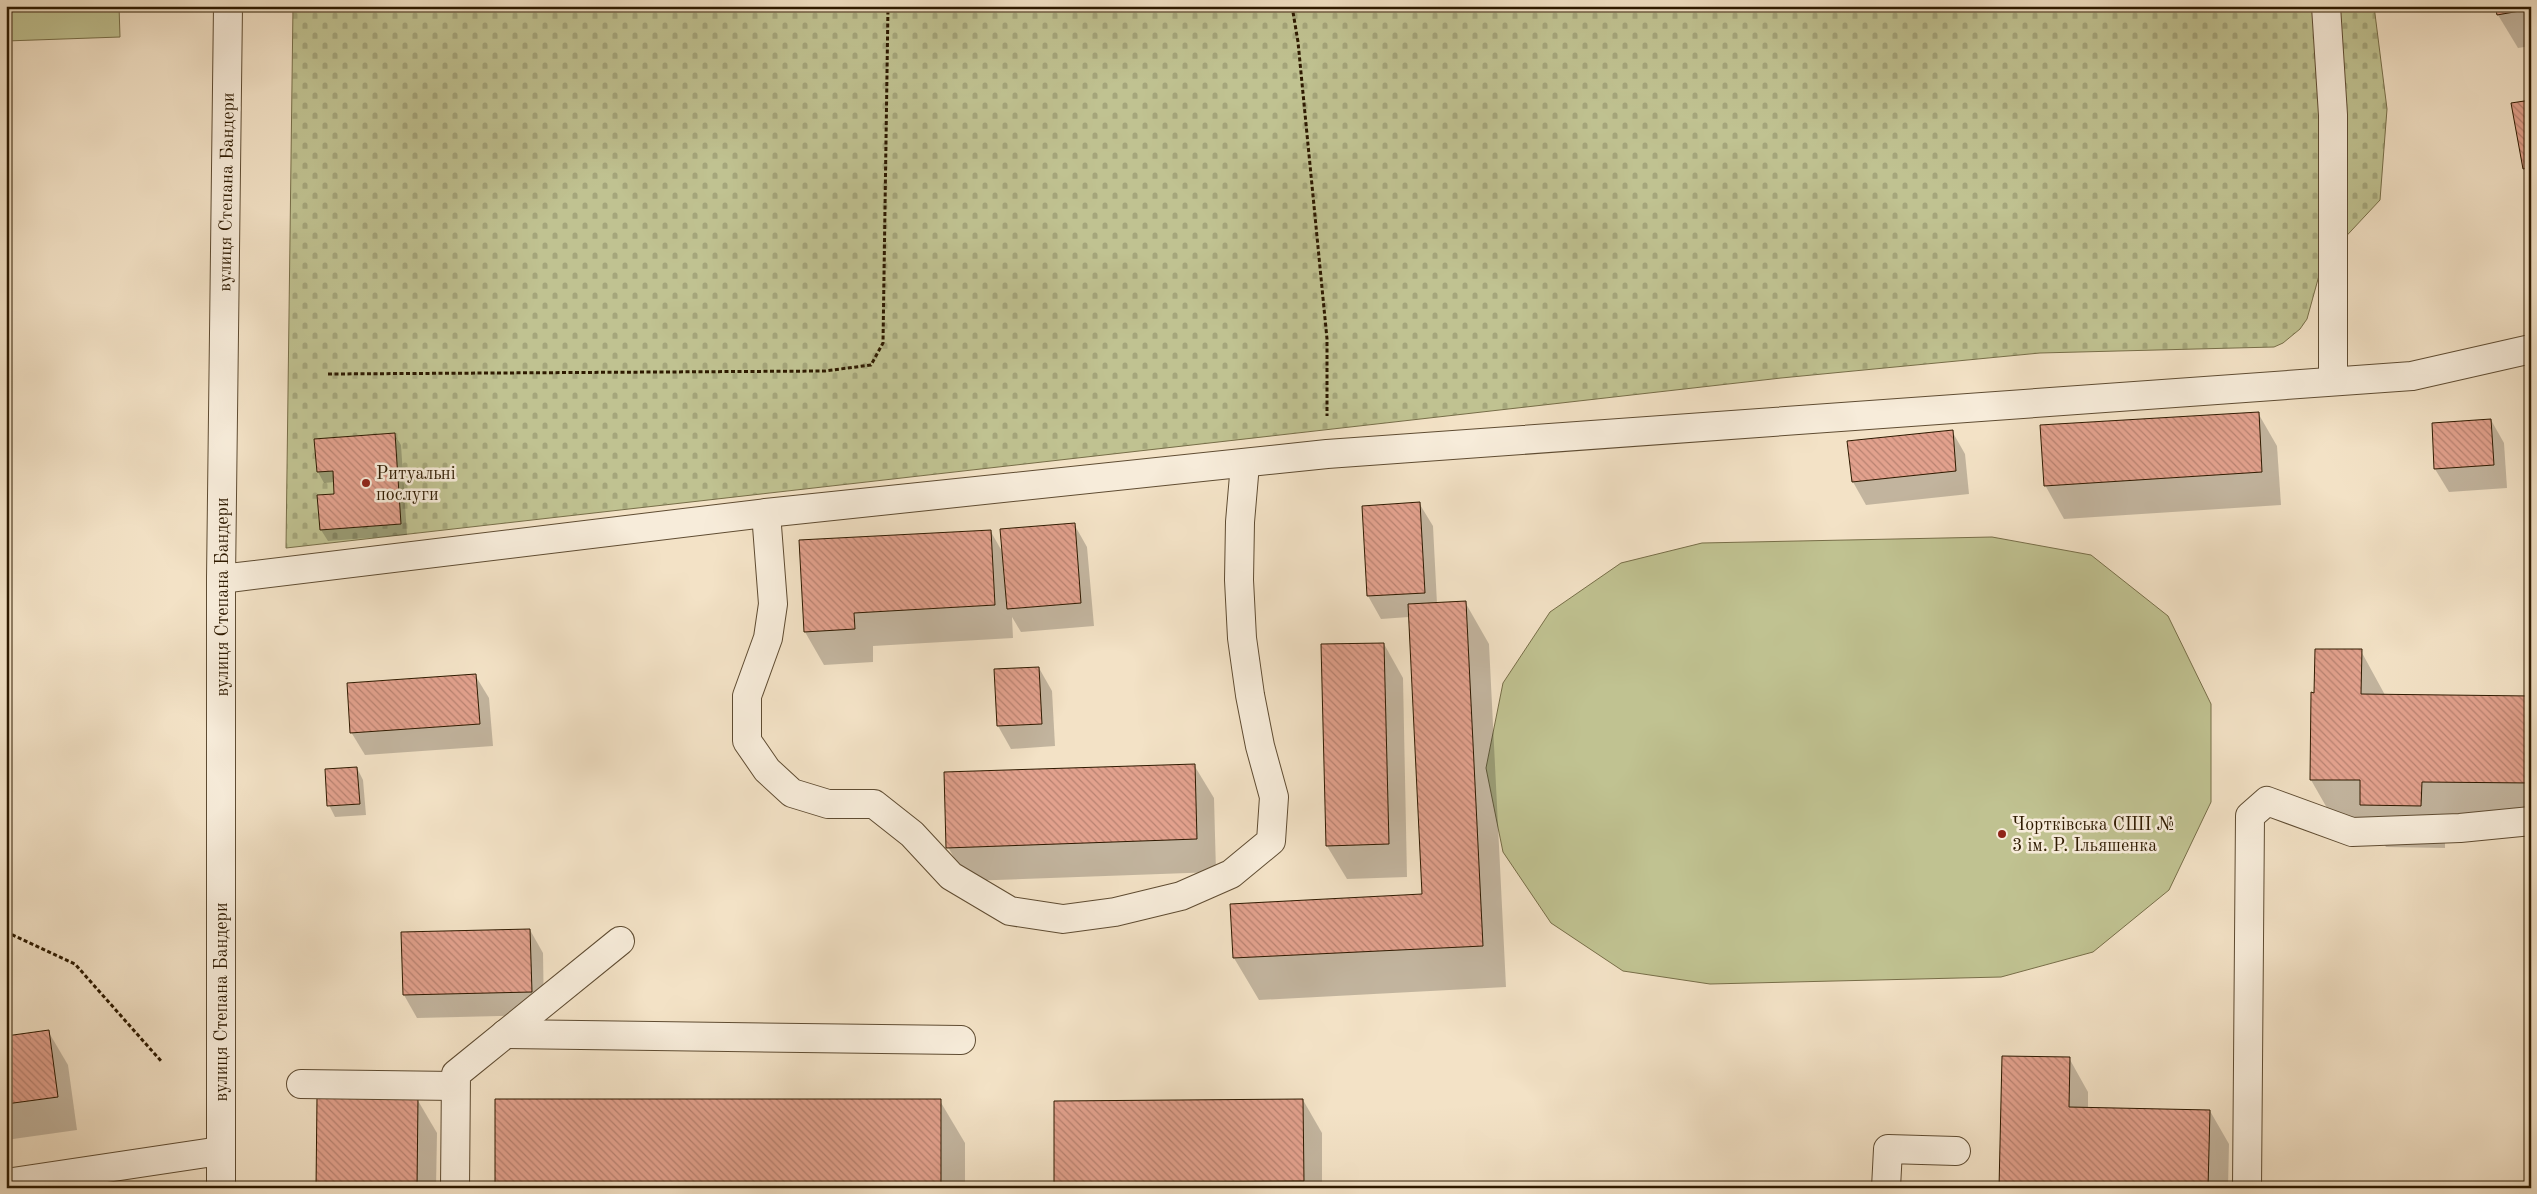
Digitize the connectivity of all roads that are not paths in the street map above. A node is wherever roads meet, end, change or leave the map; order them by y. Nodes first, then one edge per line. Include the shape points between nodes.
1 (228, 6) edge
2 (2326, 6) edge
3 (2531, 349) edge
4 (2333, 380) junction
5 (1245, 464) junction
6 (766, 514) junction
7 (221, 579) junction
8 (2531, 821) edge
9 (620, 941) dead end
10 (505, 1034) junction
11 (961, 1040) dead end
12 (301, 1084) dead end
13 (456, 1086) junction
14 (220, 1151) junction
15 (1956, 1151) dead end
16 (6, 1183) edge
17 (221, 1188) edge
18 (455, 1188) edge
19 (1886, 1188) edge
20 (2247, 1188) edge

1 - 7 street, вулиця Степана Бандери
2 - 4 street via 2333,115
3 - 4 street via 2412,376
4 - 5 street via 1327,454
5 - 6 street
5 - 6 street via 1239,570 1242,638 1255,720 1274,797 1271,841 1231,874 1181,896 1115,912 1063,918 1010,911 950,876 912,834 874,804 828,804 792,793 767,770 747,741 747,696 768,638 773,604
6 - 7 street
7 - 14 street, вулиця Степана Бандери
8 - 20 street via 2460,828 2352,832 2267,801 2250,816
9 - 10 street
10 - 11 street
10 - 13 street via 456,1074
12 - 13 street
13 - 18 street
14 - 16 street
14 - 17 street, вулиця Степана Бандери
15 - 19 street via 1888,1149

